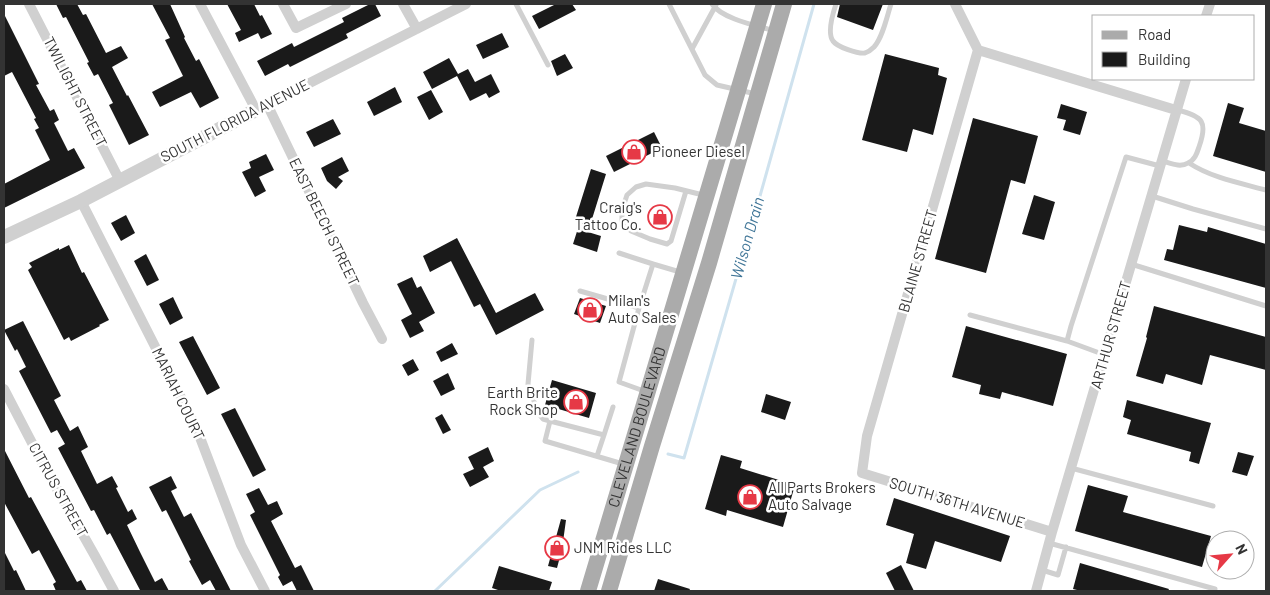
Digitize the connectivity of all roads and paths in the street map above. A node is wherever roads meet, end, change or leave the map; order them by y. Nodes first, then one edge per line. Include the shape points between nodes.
1 (29, 4) edge
2 (200, 4) edge
3 (283, 4) edge
4 (346, 4) edge
5 (404, 4) edge
6 (466, 4) edge
7 (516, 4) edge
8 (670, 4) edge
9 (764, 4) edge
10 (784, 4) edge
11 (836, 4) edge
12 (891, 4) edge
13 (955, 4) edge
14 (715, 5) edge
15 (757, 26) junction
16 (417, 28) junction
17 (776, 31) junction
18 (692, 49) junction
19 (978, 50) junction
20 (548, 64) dead end
21 (1186, 80) edge
22 (738, 90) junction
23 (758, 95) junction
24 (262, 107) junction
25 (1176, 110) junction
26 (1189, 163) junction
27 (1161, 164) junction
28 (120, 181) junction
29 (1266, 190) edge
30 (686, 191) junction
31 (706, 196) junction
32 (1151, 196) junction
33 (81, 201) junction
34 (1266, 229) edge
35 (4, 237) edge
36 (619, 253) dead end
37 (653, 264) junction
38 (1131, 264) junction
39 (683, 273) junction
40 (580, 290) dead end
41 (1266, 306) edge
42 (639, 308) junction
43 (970, 315) dead end
44 (382, 339) dead end
45 (532, 340) dead end
46 (1067, 341) junction
47 (1105, 355) junction
48 (4, 389) edge
49 (647, 392) junction
50 (613, 407) dead end
51 (550, 421) junction
52 (604, 435) junction
53 (597, 456) junction
54 (626, 464) junction
55 (1071, 468) junction
56 (862, 473) joint
57 (1213, 506) dead end
58 (1051, 538) junction
59 (1066, 547) junction
60 (1042, 570) junction
61 (1215, 589) dead end
62 (114, 591) edge
63 (264, 591) edge
64 (588, 591) edge
65 (609, 591) edge
66 (1036, 591) edge

1 - 28 street, TWILIGHT STREET
2 - 24 street, EAST BEECH STREET
3 - 4 street via 296,28
5 - 16 street
6 - 16 street, SOUTH FLORIDA AVENUE
7 - 20 lane
8 - 18 lane
9 - 15 main road, CLEVELAND BOULEVARD
10 - 17 main road, CLEVELAND BOULEVARD
11 - 12 lane via 830,36 837,45 865,53 874,48 879,39
13 - 19 street
14 - 15 lane via 731,17
14 - 18 lane
15 - 17 lane
15 - 22 main road, CLEVELAND BOULEVARD
16 - 24 street, SOUTH FLORIDA AVENUE
17 - 23 main road, CLEVELAND BOULEVARD
18 - 22 lane via 705,75 717,84
19 - 25 street
19 - 56 street, BLAINE STREET via 867,436
21 - 25 street, ARTHUR STREET
22 - 23 lane
22 - 31 main road, CLEVELAND BOULEVARD
23 - 65 main road, CLEVELAND BOULEVARD
24 - 28 street, SOUTH FLORIDA AVENUE
24 - 44 street, EAST BEECH STREET
25 - 26 lane via 1196,116 1204,130 1194,159
25 - 27 street, ARTHUR STREET
26 - 27 lane
26 - 29 lane via 1210,174
27 - 32 street, ARTHUR STREET
27 - 46 lane via 1126,157
28 - 33 street, SOUTH FLORIDA AVENUE
30 - 30 lane via 646,184 636,187 627,195 622,221 631,231 666,244 671,241
30 - 31 lane
31 - 39 main road, CLEVELAND BOULEVARD
32 - 34 lane
32 - 38 street, ARTHUR STREET
33 - 35 street, SOUTH FLORIDA AVENUE
33 - 63 street, MARIAH COURT via 196,427 241,545
36 - 37 lane
37 - 39 lane
37 - 42 lane
38 - 41 lane
38 - 47 street, ARTHUR STREET
39 - 49 main road, CLEVELAND BOULEVARD
40 - 42 lane
42 - 49 lane via 619,382
43 - 46 lane
45 - 51 lane via 528,384 538,413
46 - 47 lane
47 - 55 street, ARTHUR STREET
48 - 62 street, CITRUS STREET
49 - 54 main road, CLEVELAND BOULEVARD
50 - 52 lane
51 - 52 lane
51 - 53 lane via 545,441
52 - 53 lane
53 - 54 lane
54 - 64 main road, CLEVELAND BOULEVARD
55 - 57 lane
55 - 58 street, ARTHUR STREET
56 - 58 street, SOUTH 36TH AVENUE
58 - 59 lane
58 - 60 street, ARTHUR STREET
59 - 60 lane via 1058,575
59 - 61 lane
60 - 66 street, ARTHUR STREET

